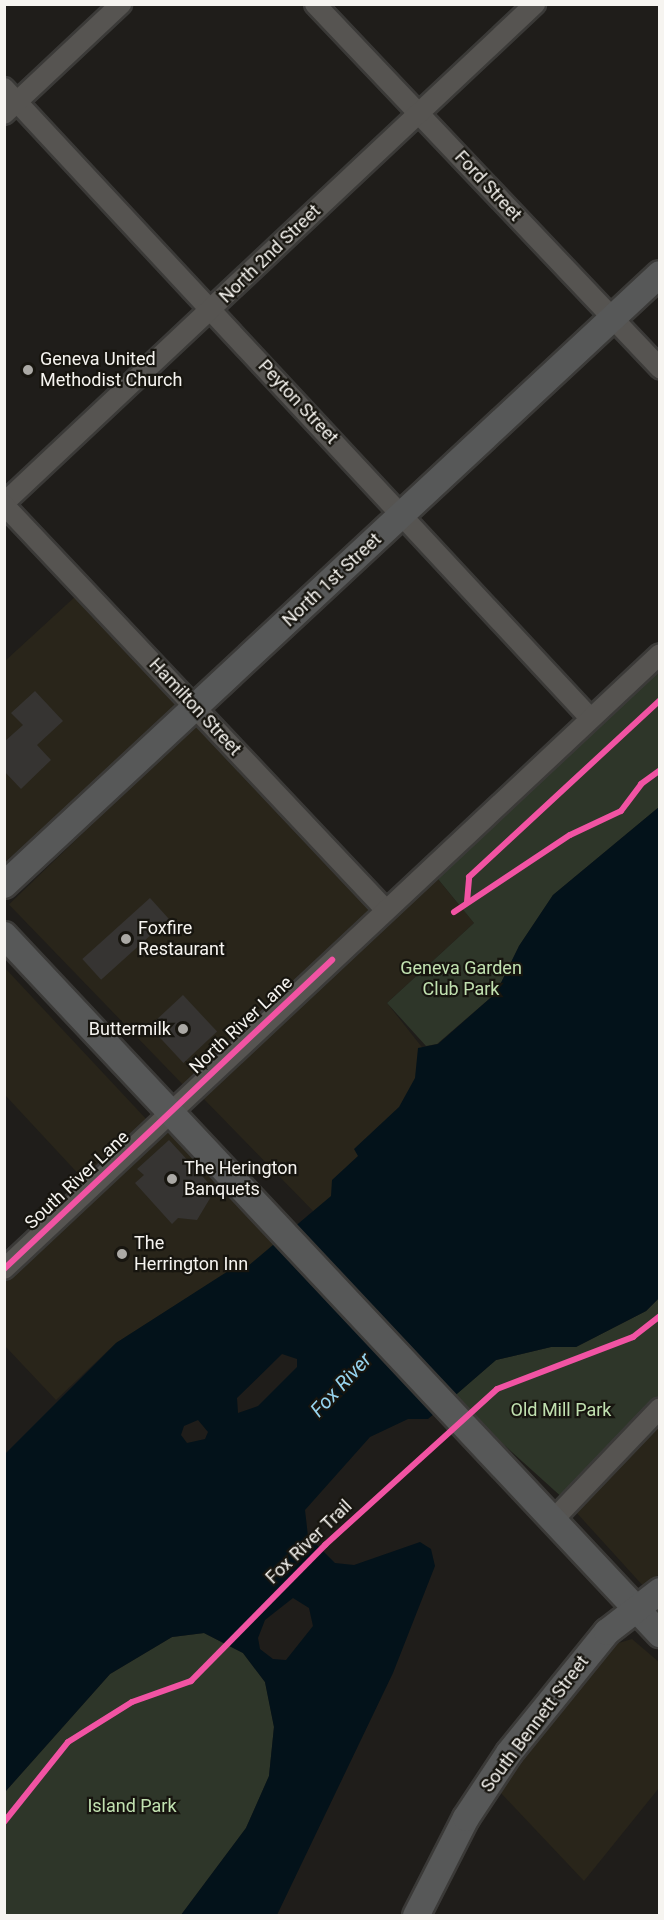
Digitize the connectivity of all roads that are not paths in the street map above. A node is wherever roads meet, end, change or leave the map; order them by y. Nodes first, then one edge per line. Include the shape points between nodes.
1 (121, 4) edge
2 (315, 4) edge
3 (535, 4) edge
4 (9, 101) edge
5 (419, 112) junction
6 (660, 274) edge
7 (212, 310) junction
8 (612, 319) junction
9 (660, 368) edge
10 (4, 504) edge
11 (403, 514) junction
12 (660, 654) edge
13 (195, 708) junction
14 (590, 718) junction
15 (4, 885) edge
16 (386, 909) junction
17 (4, 935) edge
18 (171, 1113) junction
19 (4, 1269) edge
20 (660, 1408) edge
21 (554, 1519) junction
22 (660, 1591) edge
23 (638, 1610) junction
24 (660, 1634) edge
25 (417, 1915) edge

1 - 4 street
2 - 5 street, Ford Street
3 - 5 street, North 2nd Street
4 - 7 street, Peyton Street
5 - 7 street, North 2nd Street
5 - 8 street, Ford Street
6 - 8 main road, North 1st Street
7 - 10 street, North 2nd Street
7 - 11 street, Peyton Street
8 - 9 street, Ford Street
8 - 11 main road, North 1st Street
10 - 13 street, Hamilton Street
11 - 13 main road, North 1st Street
11 - 14 street, Peyton Street
12 - 14 street, North River Lane
13 - 15 main road, North 1st Street
13 - 16 street, Hamilton Street
14 - 16 street, North River Lane
16 - 18 street, North River Lane
17 - 18 main road
18 - 19 street, South River Lane
18 - 21 main road
20 - 21 street
21 - 23 main road
22 - 23 main road, South Bennett Street
23 - 24 main road
23 - 25 main road, South Bennett Street via 607,1632 509,1753 466,1818

